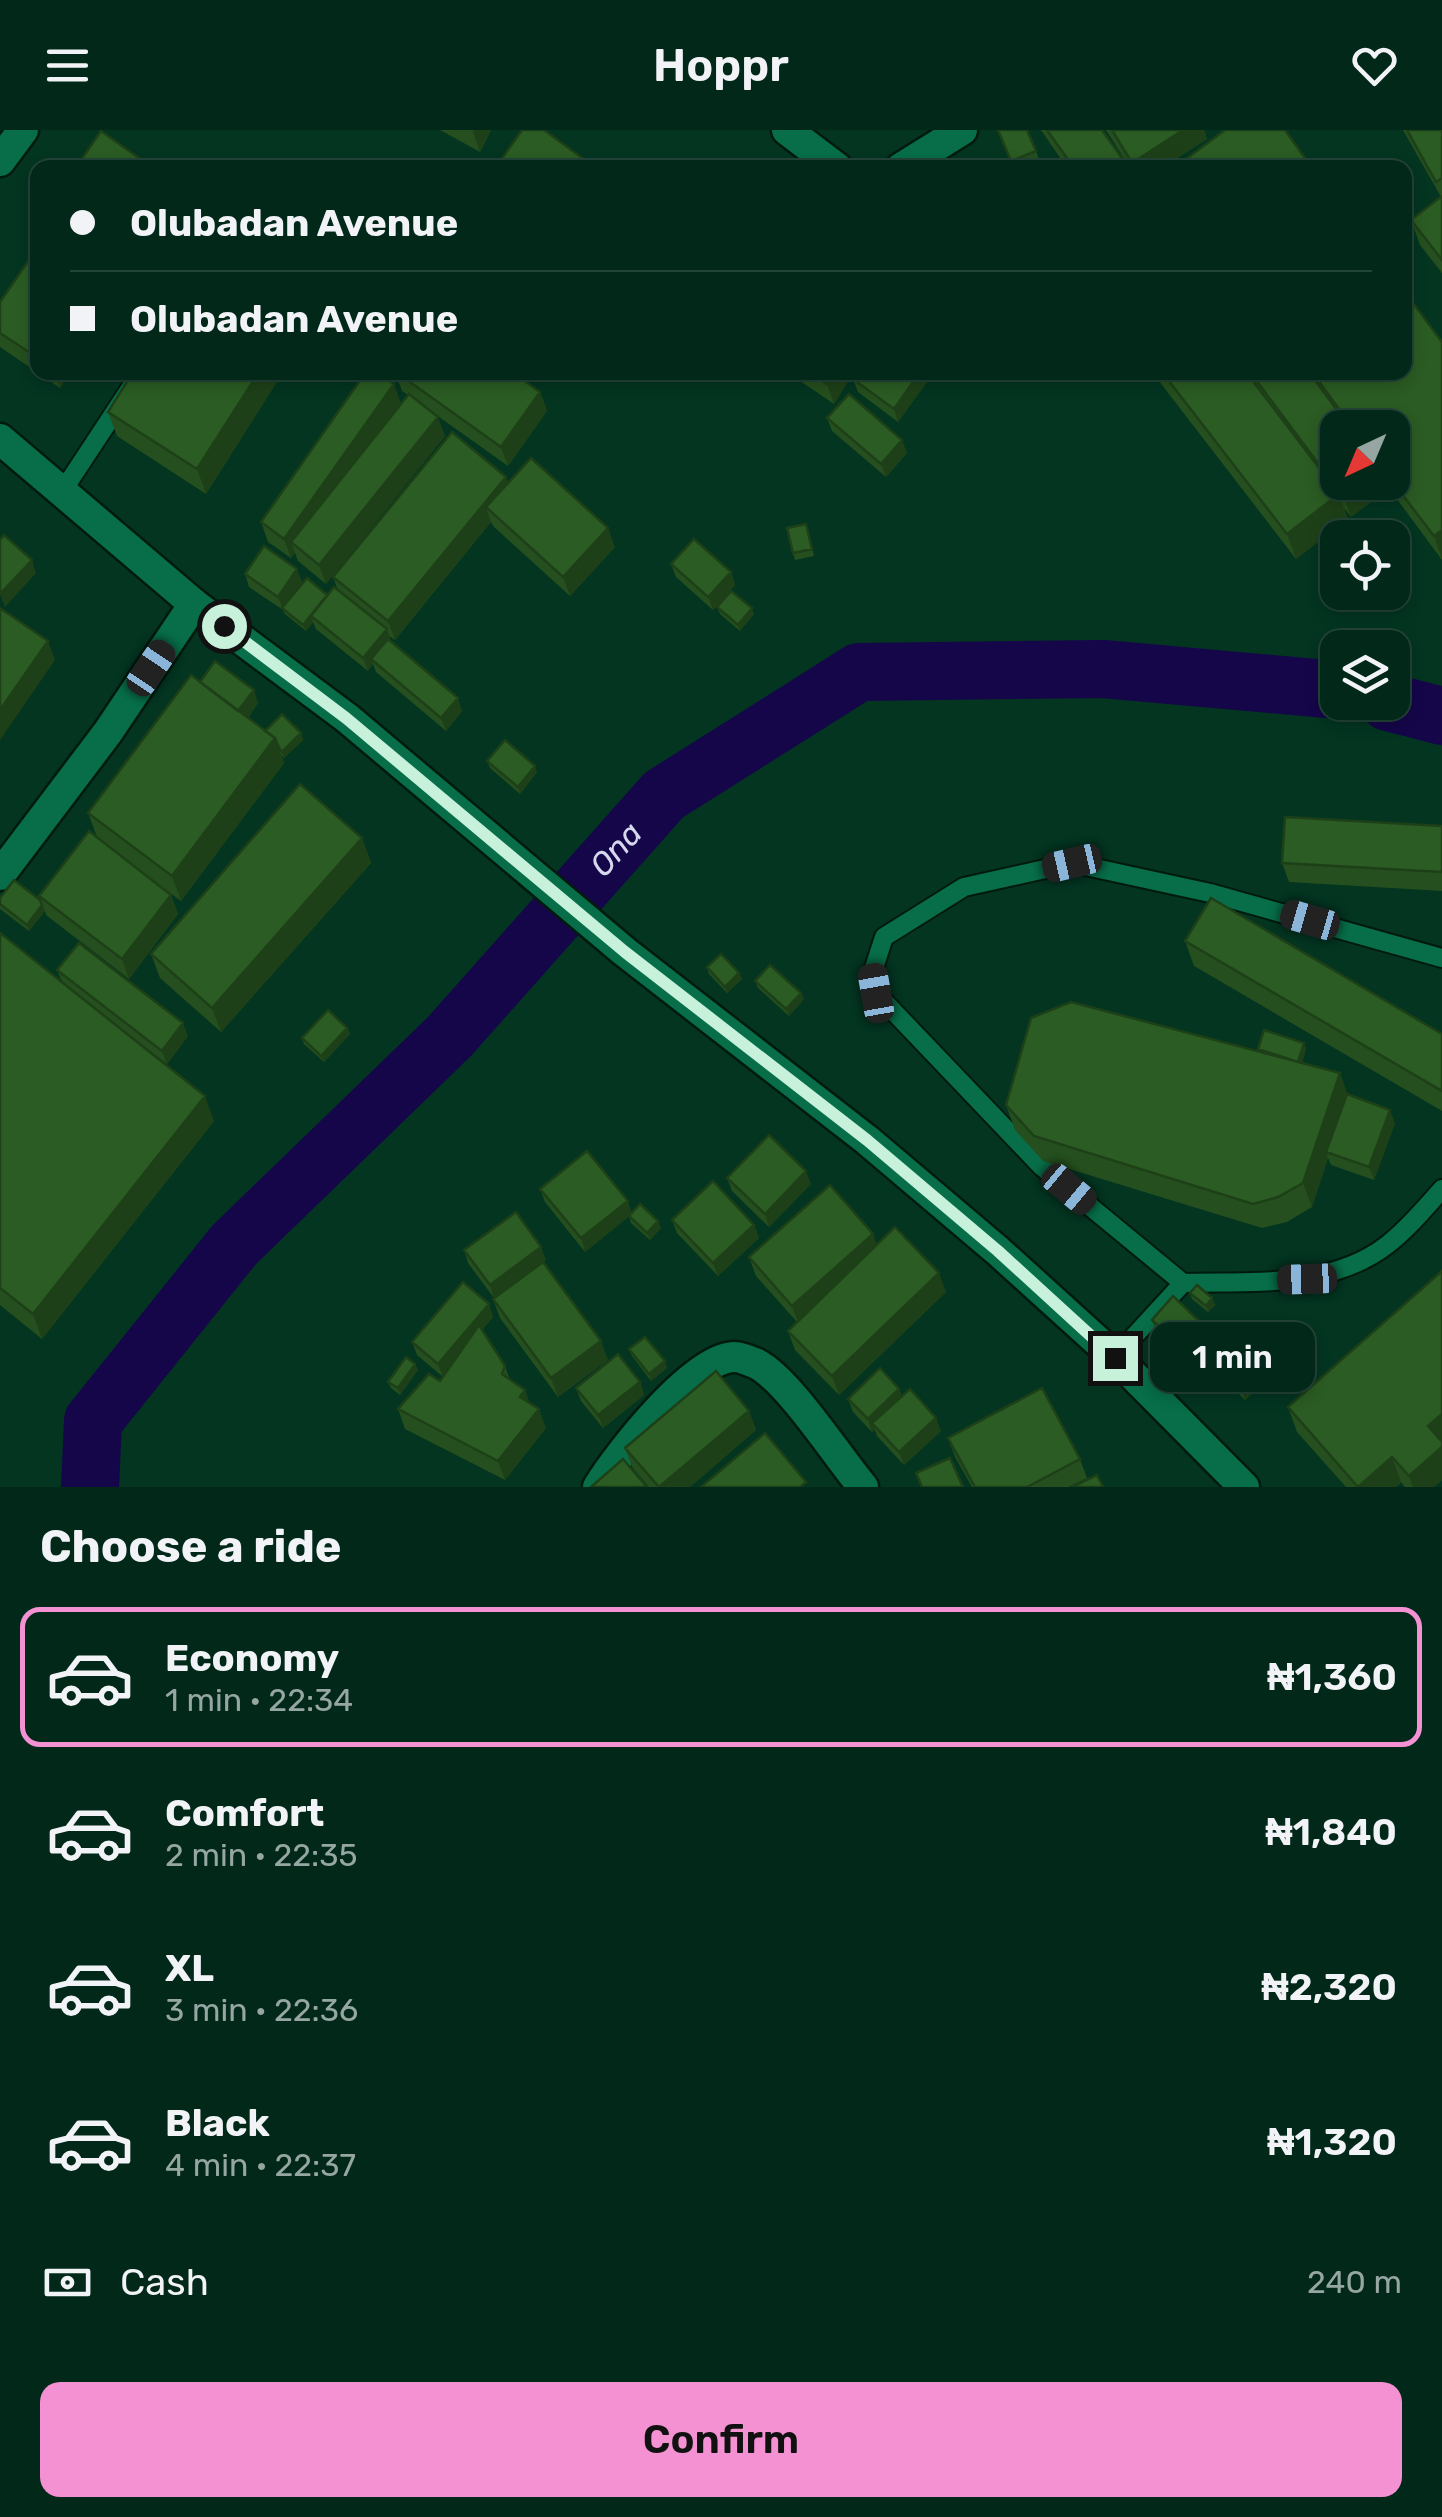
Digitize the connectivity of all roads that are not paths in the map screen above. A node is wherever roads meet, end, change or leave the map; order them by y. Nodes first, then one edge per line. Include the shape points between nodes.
1 (23, 130) edge
2 (788, 130) edge
3 (962, 130) edge
4 (827, 160) edge
5 (913, 160) edge
6 (0, 162) edge
7 (136, 380) edge
8 (0, 440) edge
9 (62, 492) junction
10 (194, 604) junction
11 (0, 875) edge
12 (1442, 958) edge
13 (1442, 1189) edge
14 (1183, 1283) junction
15 (1115, 1358) junction
16 (598, 1487) edge
17 (862, 1487) edge
18 (1244, 1487) edge

1 - 6 street
2 - 4 street
3 - 5 street
7 - 9 lane
8 - 9 street
9 - 10 street
10 - 11 street
10 - 15 street via 346,718 625,952 867,1140
12 - 14 lane via 1210,893 1072,863 964,887 884,937 872,971 876,993 1041,1166
13 - 14 lane via 1385,1247 1360,1260 1307,1279
14 - 15 lane
15 - 18 street
16 - 17 street via 689,1379 735,1357 780,1381

